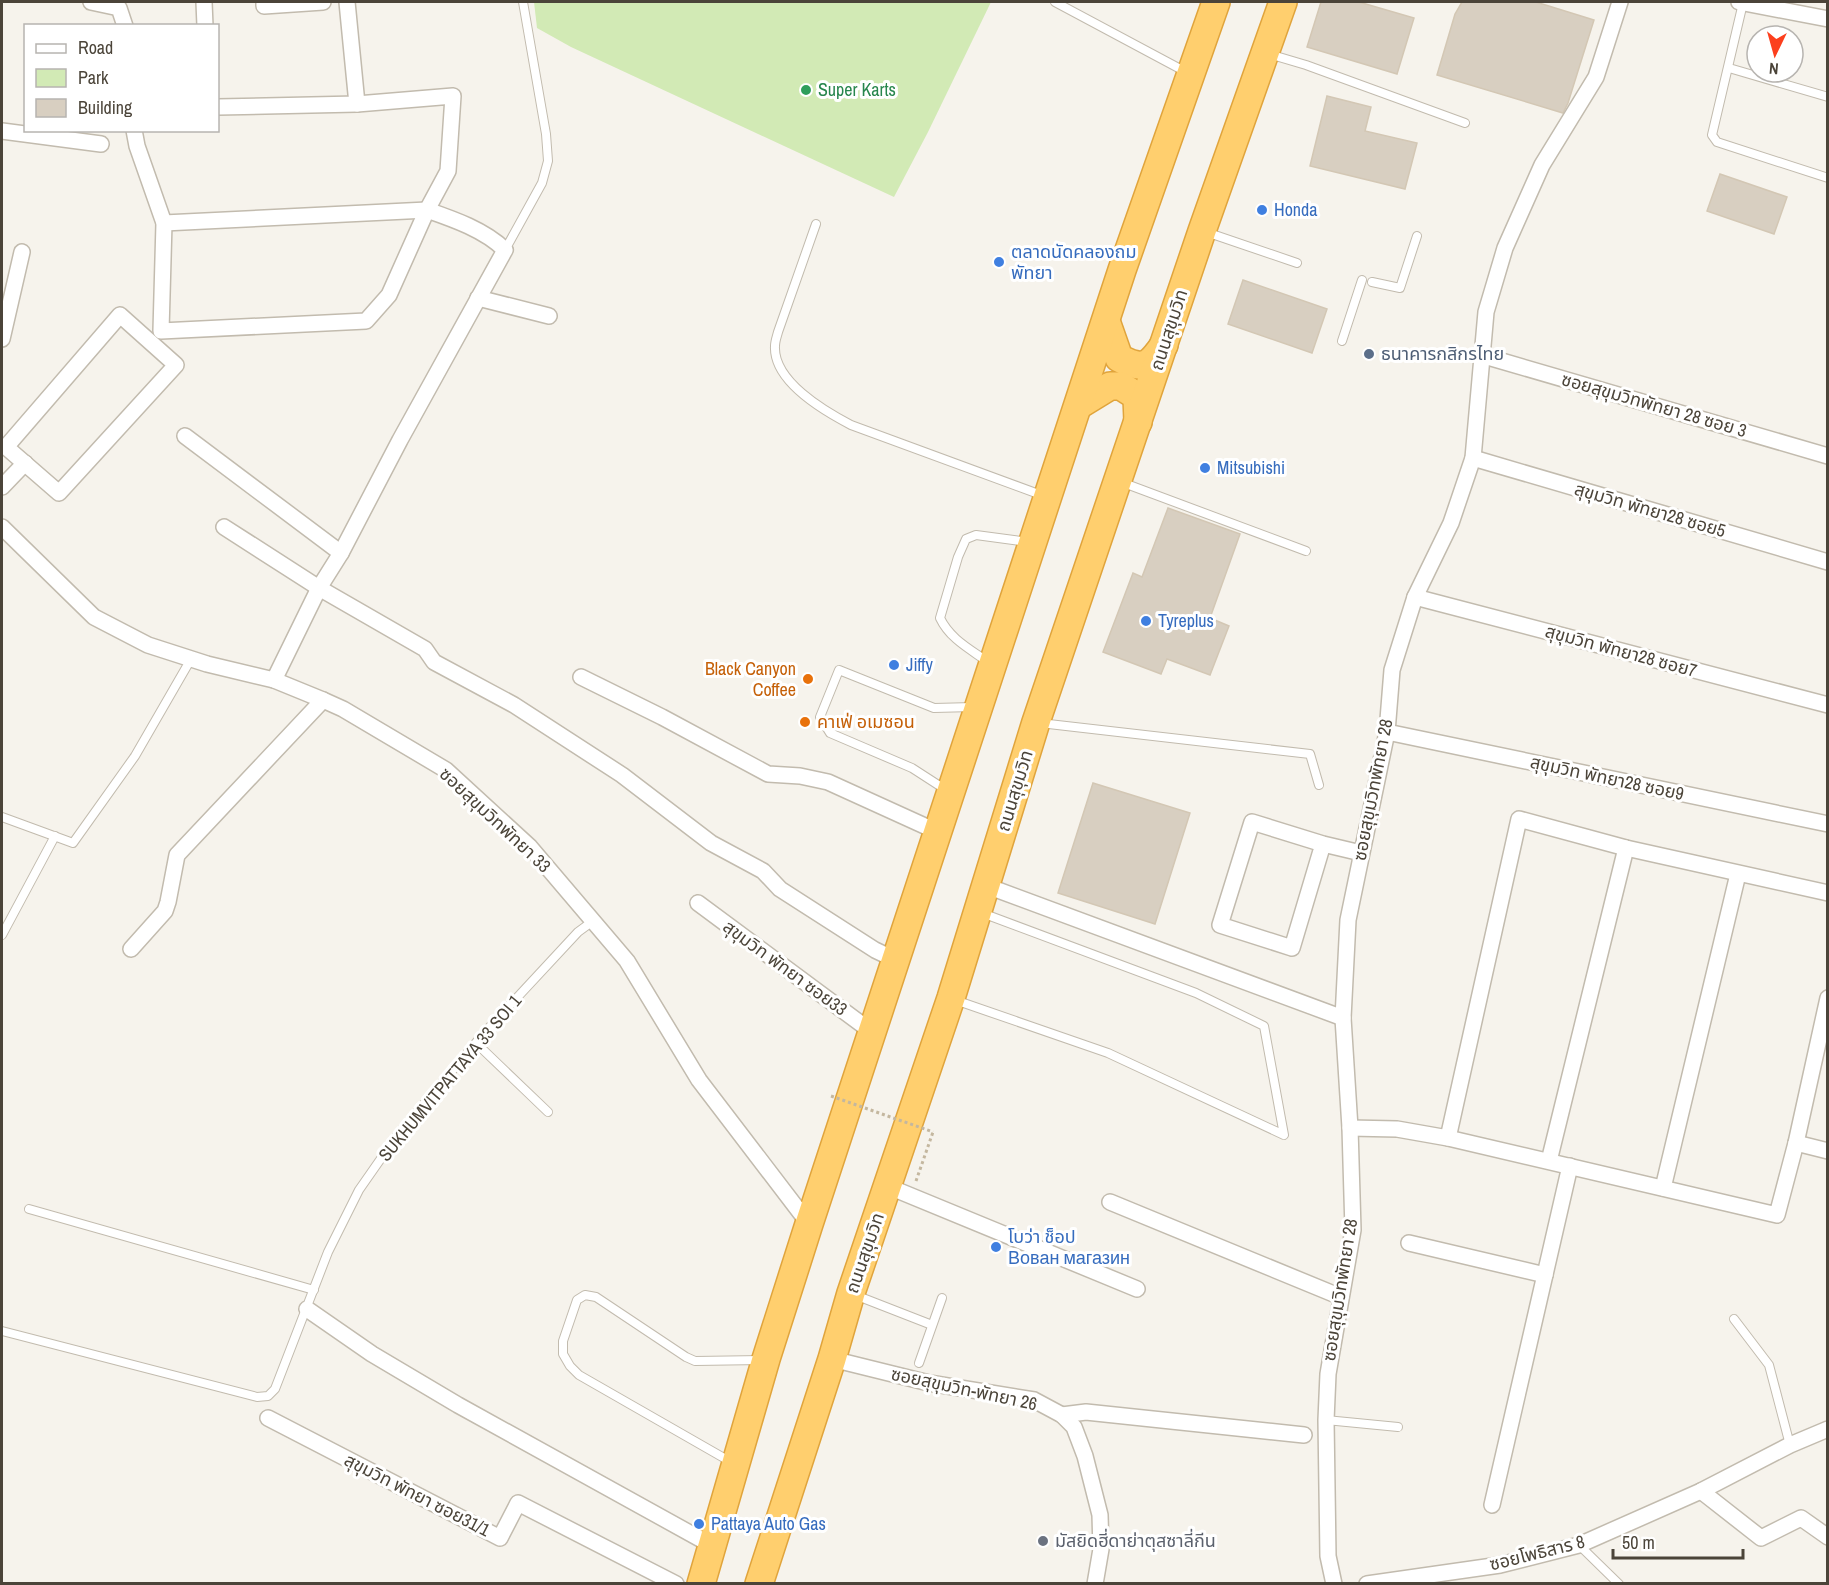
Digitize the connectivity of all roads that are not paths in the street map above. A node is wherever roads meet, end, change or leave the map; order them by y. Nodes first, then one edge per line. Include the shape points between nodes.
1 (97, 2) edge
2 (204, 2) edge
3 (264, 2) edge
4 (323, 2) edge
5 (347, 2) edge
6 (523, 2) edge
7 (1055, 2) edge
8 (1216, 2) edge
9 (1283, 2) edge
10 (1620, 2) edge
11 (1741, 2) edge
12 (1827, 19) edge
13 (124, 24) edge
14 (205, 24) edge
15 (1265, 53) junction
16 (1728, 68) junction
17 (1190, 74) junction
18 (1827, 98) edge
19 (357, 104) junction
20 (219, 107) edge
21 (1465, 123) dead end
22 (2, 131) edge
23 (134, 132) edge
24 (100, 144) dead end
25 (1827, 178) edge
26 (427, 210) junction
27 (164, 223) junction
28 (816, 224) dead end
29 (1202, 231) junction
30 (1417, 236) dead end
31 (504, 250) junction
32 (22, 252) dead end
33 (1297, 263) dead end
34 (1362, 279) dead end
35 (1371, 282) dead end
36 (478, 298) junction
37 (549, 316) dead end
38 (1106, 321) junction
39 (2, 339) edge
40 (1342, 340) dead end
41 (1164, 344) junction
42 (1481, 355) junction
43 (1079, 405) junction
44 (1138, 424) junction
45 (185, 436) dead end
46 (1827, 456) edge
47 (1473, 458) junction
48 (25, 463) junction
49 (1117, 480) junction
50 (2, 487) edge
51 (1048, 498) junction
52 (2, 527) edge
53 (224, 527) dead end
54 (1032, 542) junction
55 (1306, 551) dead end
56 (341, 553) junction
57 (1827, 562) edge
58 (319, 588) junction
59 (1415, 597) junction
60 (191, 659) junction
61 (992, 664) junction
62 (581, 677) dead end
63 (274, 680) junction
64 (323, 700) junction
65 (1827, 705) edge
66 (978, 707) junction
67 (1036, 722) junction
68 (1387, 732) junction
69 (1319, 785) dead end
70 (950, 792) junction
71 (2, 818) edge
72 (1827, 824) edge
73 (938, 832) junction
74 (54, 836) junction
75 (1323, 844) junction
76 (1626, 848) junction
77 (1361, 853) junction
78 (1738, 874) junction
79 (987, 886) junction
80 (1827, 893) edge
81 (698, 903) dead end
82 (978, 912) junction
83 (593, 921) junction
84 (2, 935) edge
85 (131, 949) dead end
86 (896, 960) junction
87 (951, 998) junction
88 (1827, 998) edge
89 (1343, 1018) junction
90 (872, 1032) junction
91 (476, 1043) junction
92 (549, 1112) dead end
93 (1350, 1128) junction
94 (1448, 1138) junction
95 (1796, 1143) junction
96 (1827, 1151) edge
97 (1549, 1161) junction
98 (1570, 1166) junction
99 (1663, 1188) junction
100 (899, 1190) junction
101 (1110, 1202) dead end
102 (29, 1209) dead end
103 (809, 1224) junction
104 (1409, 1242) dead end
105 (1545, 1275) junction
106 (1137, 1289) dead end
107 (314, 1290) junction
108 (851, 1293) junction
109 (1341, 1297) junction
110 (942, 1298) dead end
111 (307, 1309) junction
112 (1734, 1319) dead end
113 (932, 1325) junction
114 (2, 1331) edge
115 (766, 1359) junction
116 (832, 1359) junction
117 (919, 1363) dead end
118 (1062, 1415) junction
119 (268, 1418) dead end
120 (1326, 1420) junction
121 (1398, 1427) dead end
122 (1827, 1429) edge
123 (1304, 1435) dead end
124 (1790, 1445) junction
125 (735, 1464) junction
126 (1701, 1491) junction
127 (1492, 1505) dead end
128 (1827, 1537) edge
129 (1579, 1545) junction
130 (713, 1546) junction
131 (676, 1584) edge
132 (701, 1584) edge
133 (759, 1584) edge
134 (1095, 1584) edge
135 (1334, 1584) edge
136 (1366, 1584) edge
137 (1619, 1584) edge

1 - 13 street via 119,8
2 - 14 street
3 - 4 street via 264,6
5 - 19 street
6 - 31 lane via 548,161 542,183
7 - 17 lane
8 - 17 highway
9 - 15 highway, ถนนสุขุมวิท
10 - 42 street, ซอยสุขุมวิทพัทยา 28 via 1596,77 1542,165 1505,248 1486,312
11 - 12 street
11 - 16 lane
15 - 21 lane
15 - 29 highway, ถนนสุขุมวิท
16 - 18 lane
16 - 25 lane via 1712,135 1717,142
17 - 38 highway
19 - 20 street
19 - 26 street via 453,96 448,171
22 - 24 street
23 - 27 street
26 - 27 street
26 - 27 street via 389,295 366,321 161,331
26 - 31 street via 495,240
28 - 51 lane via 774,347 787,378 826,411 851,424
29 - 33 lane
29 - 41 highway, ถนนสุขุมวิท
30 - 35 lane via 1400,288
31 - 36 street
32 - 39 street
34 - 40 lane
36 - 37 street
36 - 56 street
38 - 41 highway via 1119,358 1131,364 1151,363
38 - 43 highway
41 - 44 highway, ถนนสุขุมวิท
42 - 46 street, ซอยสุขุมวิทพัทยา 28 ซอย 3
42 - 47 street, ซอยสุขุมวิทพัทยา 28
43 - 44 highway via 1110,386 1121,386 1137,398
43 - 51 highway
44 - 49 highway, ถนนสุขุมวิท
45 - 56 street
47 - 57 street, สุขุมวิท พัทยา28 ซอย5
47 - 59 street, ซอยสุขุมวิทพัทยา 28 via 1451,523
48 - 48 street via 59,493 176,365 120,315 6,447
48 - 50 street
49 - 55 lane
49 - 67 highway, ถนนสุขุมวิท
51 - 54 highway
52 - 60 street, ซอยสุขุมวิทพัทยา 33 via 94,617 148,645
53 - 58 street
54 - 61 highway
54 - 61 lane via 976,535 966,539 958,557 940,618 953,638
56 - 58 street
58 - 63 street
58 - 86 street via 425,649 434,662 514,705 622,775 711,843 762,871 780,889
59 - 65 street, สุขุมวิท พัทยา28 ซอย7
59 - 68 street, ซอยสุขุมวิทพัทยา 28 via 1392,670
60 - 63 street, ซอยสุขุมวิทพัทยา 33
60 - 74 lane via 135,756 73,843
61 - 66 highway
62 - 73 street via 768,774 828,782
63 - 64 street, ซอยสุขุมวิทพัทยา 33
64 - 83 street, ซอยสุขุมวิทพัทยา 33 via 446,770 530,847
64 - 85 street via 177,855 165,911
66 - 70 highway
66 - 70 lane via 934,708 839,670 820,717 830,733 912,768
67 - 69 lane via 1310,754
67 - 79 highway, ถนนสุขุมวิท
68 - 72 street, สุขุมวิท พัทยา28 ซอย9
68 - 77 street, ซอยสุขุมวิทพัทยา 28
70 - 73 highway
71 - 74 lane
73 - 86 highway
74 - 84 lane
75 - 75 street via 1252,822 1220,925 1292,948
75 - 77 street
76 - 78 street
76 - 94 street via 1520,819
76 - 97 street
77 - 89 street, ซอยสุขุมวิทพัทยา 28 via 1348,920
78 - 80 street
78 - 99 street
79 - 82 highway, ถนนสุขุมวิท
79 - 89 street
81 - 90 street, สุขุมวิท พัทยา ซอย33
82 - 87 highway, ถนนสุขุมวิท
82 - 87 lane via 1196,993 1264,1026 1284,1136 1108,1053
83 - 91 lane, SUKHUMVITPATTAYA 33 SOI 1 via 578,932
83 - 103 street, ซอยสุขุมวิทพัทยา 33 via 627,961 699,1080
86 - 90 highway
87 - 100 highway, ถนนสุขุมวิท
88 - 95 street
89 - 93 street, ซอยสุขุมวิทพัทยา 28
90 - 103 highway
91 - 92 lane
91 - 107 lane, SUKHUMVITPATTAYA 33 SOI 1 via 396,1137 359,1190
93 - 94 street via 1397,1129
93 - 109 street, ซอยสุขุมวิทพัทยา 28 via 1353,1230
94 - 97 street
95 - 96 street
95 - 99 street via 1777,1215
97 - 98 street
98 - 99 street
98 - 105 street
100 - 106 street
100 - 108 highway, ถนนสุขุมวิท
101 - 109 street
102 - 107 lane
103 - 115 highway
104 - 105 street
105 - 127 street
107 - 111 lane, SUKHUMVITPATTAYA 33 SOI 1
108 - 113 lane
108 - 116 highway, ถนนสุขุมวิท
109 - 120 street, ซอยสุขุมวิทพัทยา 28 via 1328,1374
110 - 113 lane
111 - 114 lane, SUKHUMVITPATTAYA 33 SOI 1 via 275,1389 268,1396 257,1397
111 - 130 street via 372,1354 458,1405
112 - 124 lane via 1770,1365
113 - 117 lane
115 - 125 highway
115 - 125 lane via 695,1361 596,1297 585,1294 577,1300 563,1341 563,1354 579,1374
116 - 118 street, ซอยสุขุมวิท-พัทยา 26 via 929,1383 1034,1400
116 - 133 highway, ถนนสุขุมวิท
118 - 123 street via 1086,1413
118 - 134 street, ซอยสุขุมวิท-พัทยา 26 via 1074,1427 1100,1515 1101,1549
119 - 131 street, สุขุมวิท พัทยา ซอย31/1 via 500,1538 518,1503
120 - 121 lane
120 - 135 street, ซอยสุขุมวิทพัทยา 28 via 1328,1556
122 - 124 street, ซอยโพธิสาร 8
124 - 126 street, ซอยโพธิสาร 8
125 - 130 highway
126 - 128 street via 1761,1538 1801,1518
126 - 129 street, ซอยโพธิสาร 8
129 - 136 street, ซอยโพธิสาร 8 via 1500,1565
129 - 137 lane
130 - 132 highway

